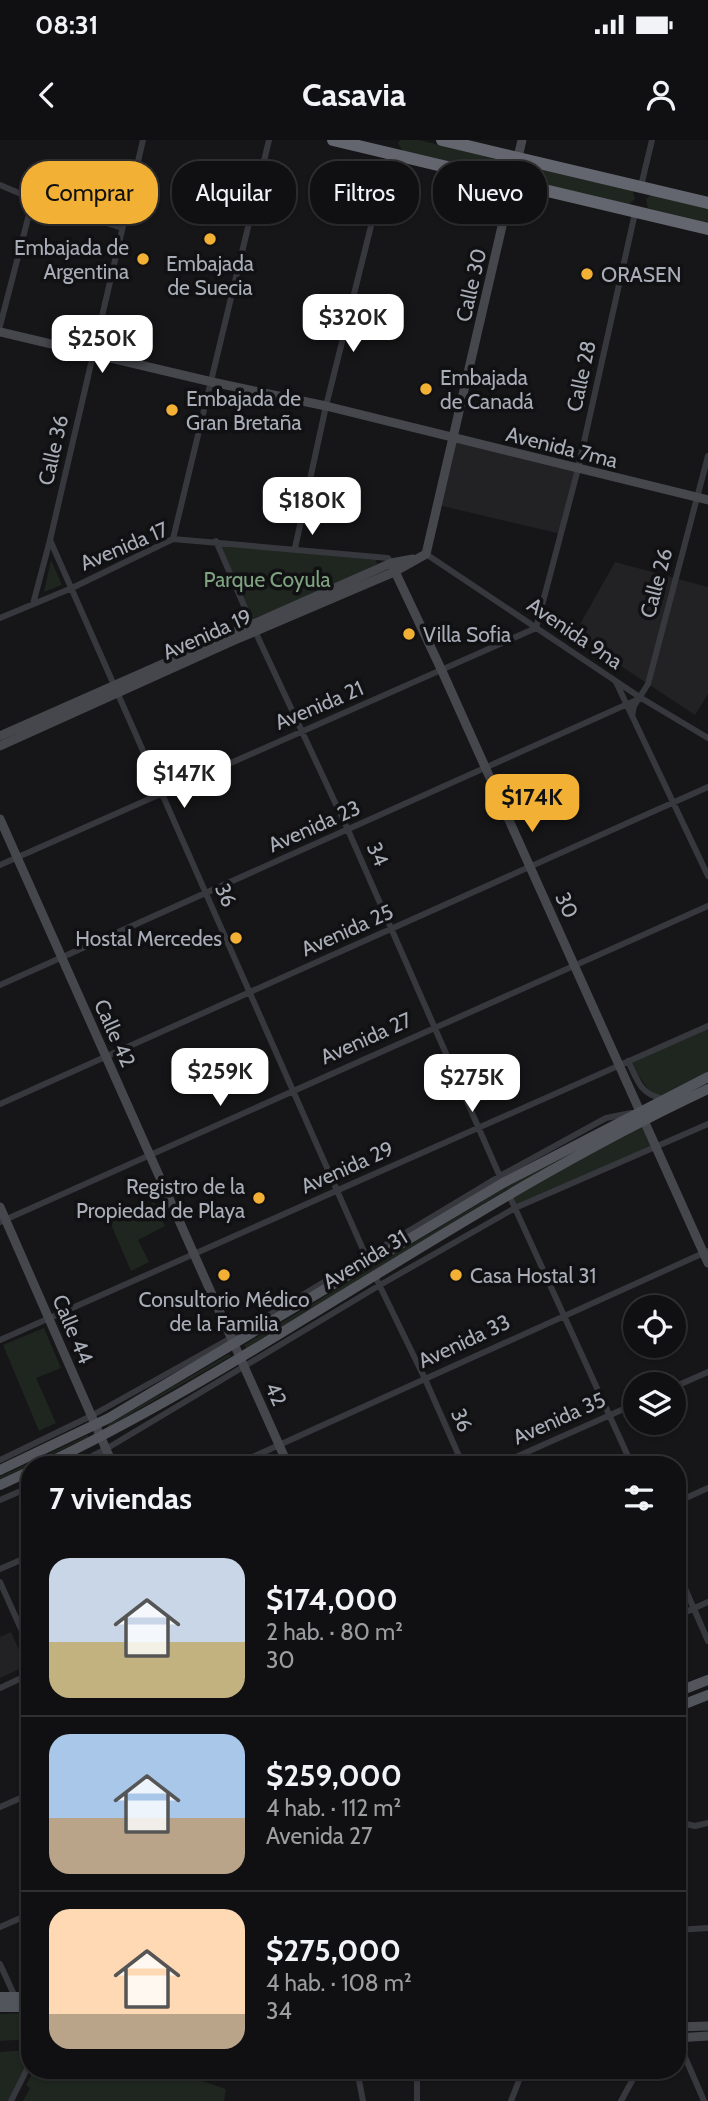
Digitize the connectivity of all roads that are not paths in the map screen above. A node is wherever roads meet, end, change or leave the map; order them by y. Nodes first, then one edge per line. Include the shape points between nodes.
1 (143, 140) edge
2 (269, 140) edge
3 (333, 140) edge
4 (442, 140) edge
5 (522, 140) edge
6 (652, 140) edge
7 (389, 154) junction
8 (518, 157) junction
9 (517, 161) edge
10 (433, 165) edge
11 (0, 185) edge
12 (641, 186) junction
13 (547, 192) edge
14 (21, 194) edge
15 (708, 202) edge
16 (635, 213) junction
17 (27, 224) edge
18 (110, 224) edge
19 (503, 224) edge
20 (122, 228) junction
21 (708, 229) edge
22 (0, 329) edge
23 (93, 353) junction
24 (212, 382) junction
25 (326, 406) junction
26 (454, 438) junction
27 (708, 456) edge
28 (578, 469) junction
29 (703, 499) edge
30 (173, 539) junction
31 (50, 540) junction
32 (216, 541) junction
33 (295, 548) junction
34 (426, 554) junction
35 (393, 567) junction
36 (72, 588) junction
37 (33, 604) junction
38 (0, 618) edge
39 (254, 627) junction
40 (536, 628) junction
41 (442, 671) junction
42 (616, 682) junction
43 (115, 689) junction
44 (641, 698) junction
45 (627, 705) junction
46 (632, 716) junction
47 (303, 731) junction
48 (0, 736) edge
49 (708, 738) edge
50 (0, 746) edge
51 (486, 769) junction
52 (708, 787) edge
53 (162, 793) junction
54 (674, 804) junction
55 (0, 819) edge
56 (348, 830) junction
57 (17, 857) junction
58 (0, 865) edge
59 (530, 866) junction
60 (708, 876) edge
61 (206, 893) junction
62 (708, 906) edge
63 (392, 929) junction
64 (61, 957) junction
65 (575, 966) junction
66 (0, 985) edge
67 (249, 992) junction
68 (708, 1026) edge
69 (435, 1027) junction
70 (106, 1056) junction
71 (624, 1063) junction
72 (708, 1077) edge
73 (708, 1088) edge
74 (292, 1090) junction
75 (663, 1100) junction
76 (0, 1104) edge
77 (642, 1115) junction
78 (708, 1124) edge
79 (478, 1127) junction
80 (657, 1148) junction
81 (150, 1155) junction
82 (501, 1180) junction
83 (337, 1191) junction
84 (509, 1195) junction
85 (0, 1207) edge
86 (515, 1208) junction
87 (3, 1220) edge
88 (706, 1252) edge
89 (195, 1255) junction
90 (368, 1260) junction
91 (708, 1263) edge
92 (377, 1281) junction
93 (564, 1315) junction
94 (49, 1319) junction
95 (0, 1340) edge
96 (233, 1341) junction
97 (243, 1363) junction
98 (708, 1371) edge
99 (425, 1378) junction
100 (686, 1381) edge
101 (623, 1409) edge
102 (610, 1415) junction
103 (93, 1421) junction
104 (100, 1437) junction
105 (279, 1444) junction
106 (106, 1449) junction
107 (27, 1456) edge
108 (61, 1456) edge
109 (92, 1456) edge
110 (109, 1456) edge
111 (253, 1456) edge
112 (284, 1456) edge
113 (459, 1456) edge
114 (518, 1456) edge
115 (628, 1456) edge
116 (21, 1459) edge
117 (0, 1460) edge
118 (0, 1470) edge
119 (21, 1475) edge
120 (0, 1485) edge
121 (708, 1488) edge
122 (21, 1490) edge
123 (686, 1498) edge
124 (0, 1500) edge
125 (21, 1560) edge
126 (0, 1569) edge
127 (0, 1582) edge
128 (686, 1590) edge
129 (708, 1602) edge
130 (694, 1608) junction
131 (686, 1612) edge
132 (21, 1629) edge
133 (708, 1642) edge
134 (21, 1678) edge
135 (708, 1679) edge
136 (0, 1688) edge
137 (686, 1688) edge
138 (708, 1695) edge
139 (686, 1704) edge
140 (21, 1798) edge
141 (0, 1807) edge
142 (708, 1823) edge
143 (686, 1824) edge
144 (21, 1918) edge
145 (0, 1927) edge
146 (708, 1928) edge
147 (686, 1929) edge
148 (0, 1964) edge
149 (0, 1997) edge
150 (15, 1997) junction
151 (21, 1997) edge
152 (0, 2007) edge
153 (21, 2007) edge
154 (708, 2026) edge
155 (686, 2027) edge
156 (708, 2036) edge
157 (686, 2038) edge
158 (686, 2058) edge
159 (22, 2079) edge
160 (359, 2079) edge
161 (417, 2079) edge
162 (519, 2079) edge
163 (633, 2079) edge
164 (11, 2101) edge
165 (363, 2101) edge
166 (418, 2101) edge
167 (510, 2101) edge
168 (621, 2101) edge
169 (704, 2101) edge

1 - 20 street, Calle 36
2 - 24 street
3 - 7 highway
4 - 8 highway
5 - 8 main road, Calle 30
6 - 12 street
7 - 10 highway
7 - 25 street
8 - 9 main road, Calle 30
8 - 12 highway
11 - 14 street
12 - 15 highway
13 - 16 highway
16 - 21 highway
16 - 28 street, Calle 28
17 - 22 street
18 - 20 street
19 - 26 main road, Calle 30
20 - 23 street, Calle 36
22 - 23 main road, Avenida 7ma
23 - 24 main road, Avenida 7ma
23 - 31 street, Calle 36
24 - 25 main road, Avenida 7ma
24 - 30 street
25 - 26 main road, Avenida 7ma
25 - 33 street
26 - 28 main road, Avenida 7ma
26 - 34 main road
27 - 29 street, Calle 26
28 - 29 main road, Avenida 7ma
28 - 40 street, Calle 28
29 - 44 street, Calle 26
30 - 32 street, Avenida 17
30 - 36 street, Avenida 17
31 - 36 street, 36
31 - 37 street, Calle 36
32 - 33 street, Avenida 17
32 - 39 street, 34
33 - 35 street, Avenida 17 via 388,558
34 - 35 main road, Avenida 19
34 - 40 street, Avenida 9na
35 - 39 main road, Avenida 19
35 - 41 main road, 30
36 - 37 street, Avenida 17
36 - 43 street, 36
37 - 38 street, Avenida 17
39 - 43 main road, Avenida 19
39 - 47 street, 34
40 - 41 street, Avenida 21
40 - 42 street, Avenida 9na
41 - 47 street, Avenida 21
41 - 51 main road, 30
42 - 44 street, Avenida 9na
42 - 45 street
43 - 48 main road, Avenida 19
43 - 50 main road, Avenida 19
43 - 53 street, 36
44 - 45 street, Avenida 23
44 - 46 street, Calle 26
44 - 49 street, Avenida 9na
45 - 46 street
45 - 51 street, Avenida 23
46 - 54 street
47 - 53 street, Avenida 21
47 - 56 street, 34
51 - 56 street, Avenida 23
51 - 59 main road, 30
52 - 54 street, Avenida 25
53 - 57 street, Avenida 21
53 - 61 street, 36
54 - 59 street, Avenida 25
54 - 60 street
55 - 57 main road, Calle 42
56 - 61 street, Avenida 23
56 - 63 street, 34
57 - 58 street, Avenida 21
57 - 64 main road, Calle 42
59 - 63 street, Avenida 25
59 - 65 main road, 30
61 - 64 street, Avenida 23
61 - 67 street, 36
62 - 65 street, Avenida 27
63 - 67 street, Avenida 25
63 - 69 street, 34
64 - 66 street, Avenida 23
64 - 70 main road, Calle 42
65 - 69 street, Avenida 27
65 - 71 main road, 30
67 - 70 street, Avenida 25
67 - 74 street, 36
68 - 71 street, Avenida 29
69 - 74 street, Avenida 27
69 - 79 street, 34
70 - 76 street, Avenida 25
70 - 81 main road, Calle 42
71 - 75 street via 649,1096
71 - 77 main road, 30
71 - 79 street, Avenida 29
72 - 75 main road, Avenida 31
73 - 77 main road, Avenida 31
74 - 81 street, Avenida 27
74 - 83 street, 36
75 - 77 main road, Avenida 31
77 - 80 main road, 30
77 - 82 main road, Avenida 31
77 - 84 main road, Avenida 31
78 - 80 street, Avenida 31
79 - 82 street, 34
79 - 83 street, Avenida 29
80 - 86 street, Avenida 31
80 - 88 main road, 30
81 - 87 street, Avenida 27
81 - 89 main road, Calle 42
82 - 90 main road, Avenida 31
83 - 89 street, Avenida 29
83 - 90 street, 36
84 - 86 street
84 - 92 main road, Avenida 31
85 - 87 main road, Calle 44
86 - 92 street, Avenida 31
86 - 93 street
87 - 94 main road, Calle 44
88 - 91 main road, 30
88 - 93 street, Avenida 33
89 - 94 street, Avenida 29
89 - 96 main road, Calle 42
90 - 96 main road, Avenida 31
92 - 97 main road, Avenida 31
92 - 99 street, 36
93 - 99 street, Avenida 33
93 - 102 street
94 - 95 street, Avenida 29
94 - 103 main road, Calle 44
96 - 97 main road, 42
96 - 103 main road, Avenida 31
97 - 104 main road, Avenida 31
97 - 105 main road, 42
97 - 106 street, Avenida 31
98 - 100 street
99 - 105 street, Avenida 33
99 - 113 street, 36
101 - 102 street, Avenida 35
102 - 114 street, Avenida 35
102 - 115 street
103 - 104 main road, Calle 44
103 - 107 main road, Avenida 31
103 - 117 street, Avenida 31
104 - 106 main road, Calle 44
104 - 108 main road, Avenida 31
105 - 111 street, Avenida 33
105 - 112 main road, 42
106 - 109 street, Avenida 31
106 - 110 main road, Calle 44
116 - 118 main road, Avenida 31
119 - 120 main road
121 - 123 street
122 - 124 street
125 - 126 street
127 - 132 street
128 - 130 street
129 - 130 street
130 - 131 street
130 - 133 street
134 - 136 street
135 - 137 main road
138 - 139 main road
140 - 141 street
142 - 143 street
144 - 145 street
146 - 147 street
148 - 150 street
149 - 150 main road
150 - 151 main road
152 - 153 main road
154 - 155 main road
156 - 157 main road
158 - 169 street
159 - 164 street
160 - 165 street
161 - 166 street
162 - 167 street
163 - 168 street

